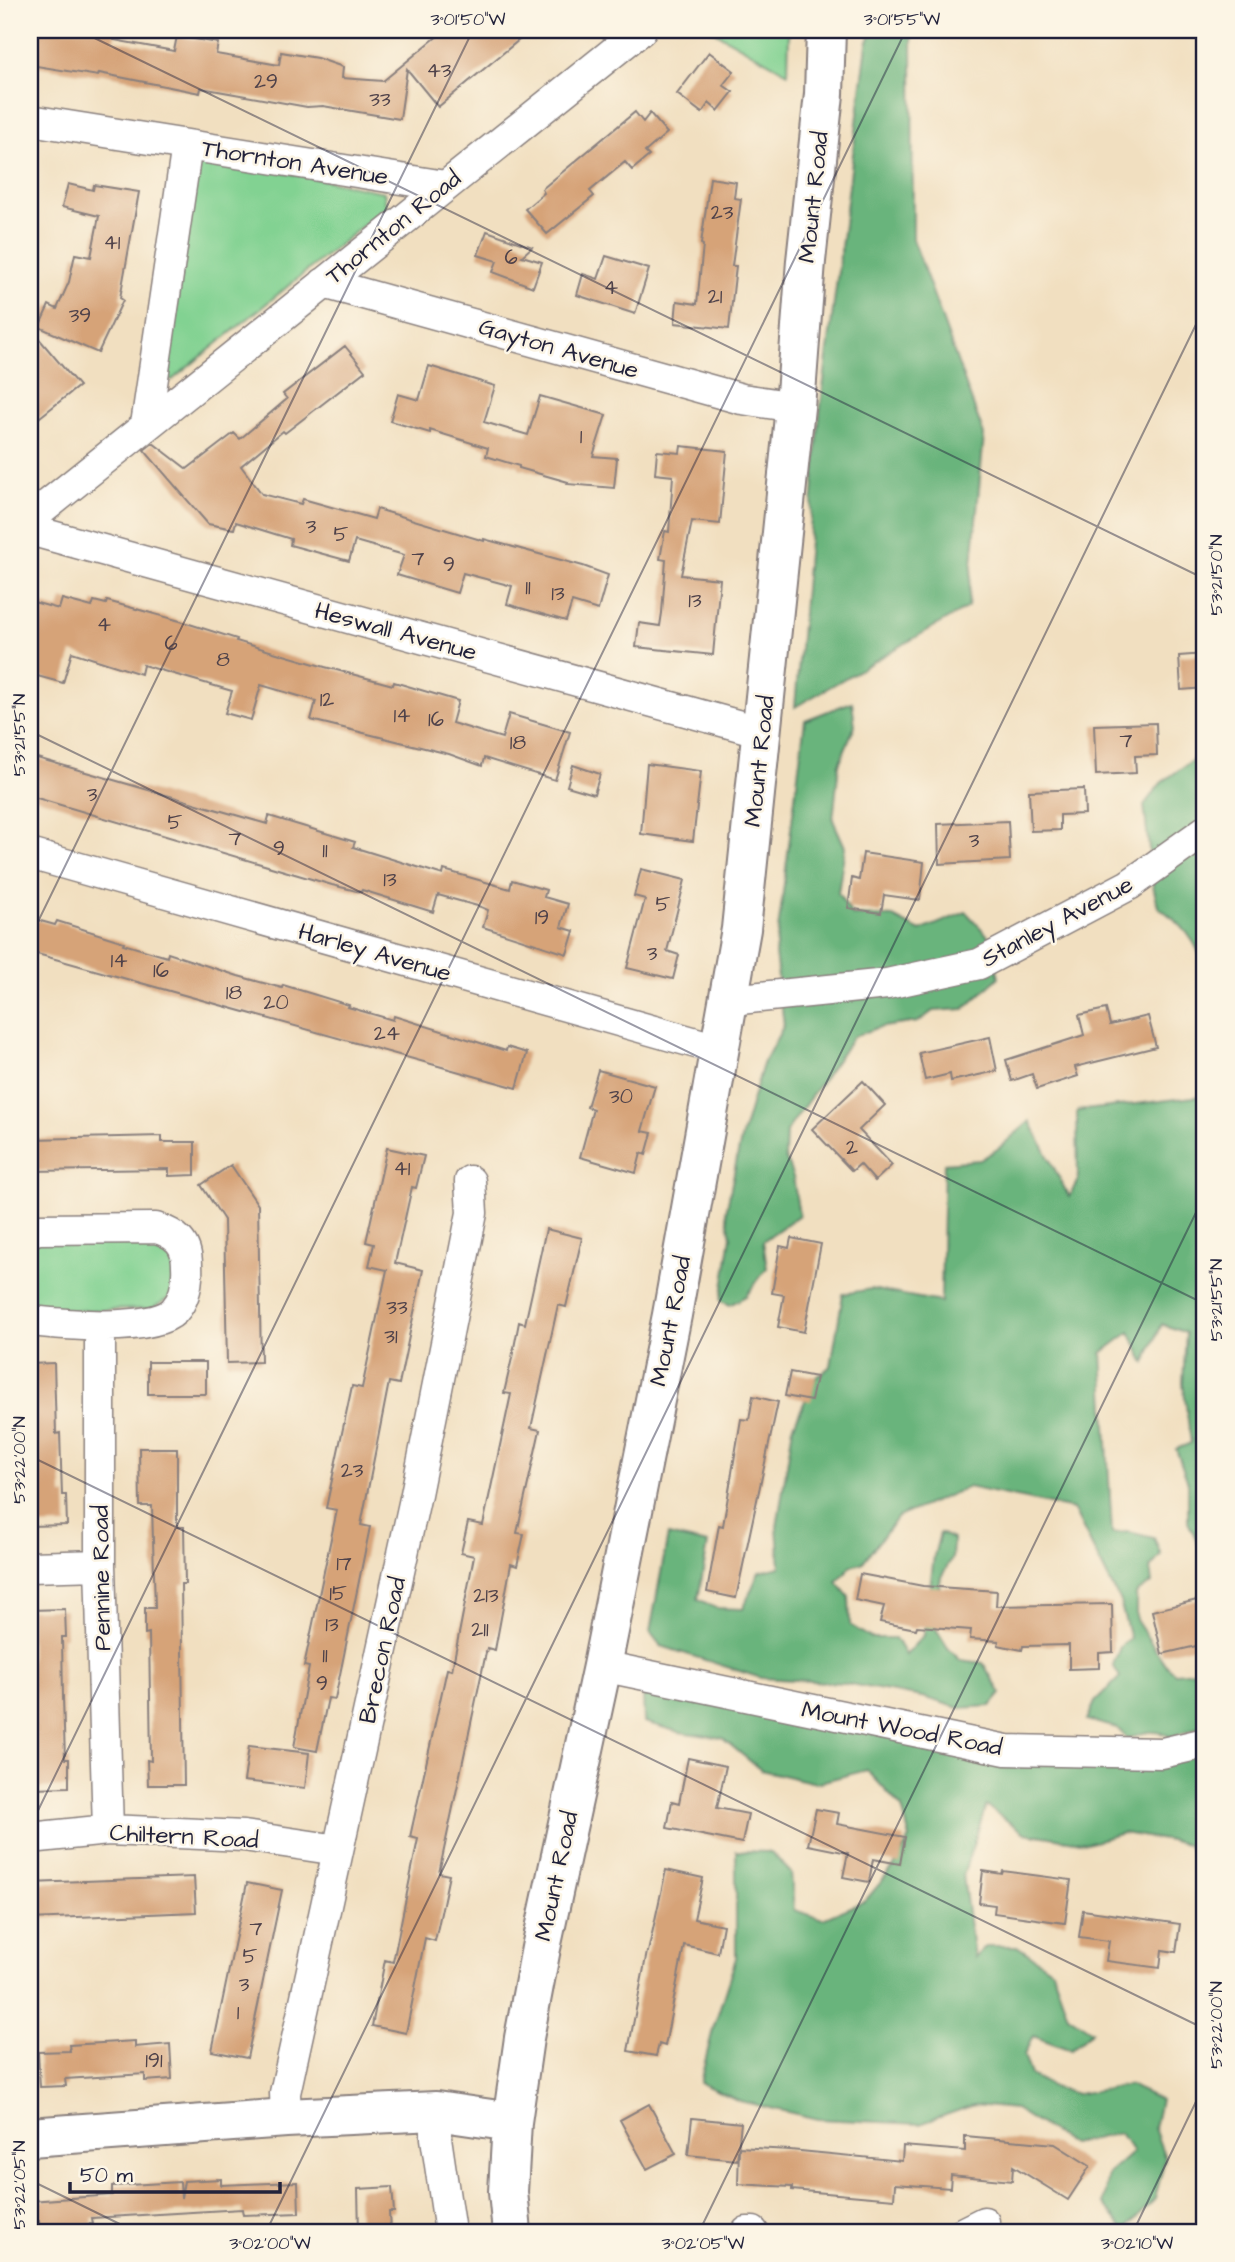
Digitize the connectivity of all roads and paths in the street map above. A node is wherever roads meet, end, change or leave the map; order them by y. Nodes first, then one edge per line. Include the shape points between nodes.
1 (826, 30) edge
2 (630, 33) edge
3 (30, 120) edge
4 (187, 145) junction
5 (445, 186) junction
6 (324, 283) junction
7 (795, 407) junction
8 (146, 425) junction
9 (30, 519) edge
10 (30, 530) edge
11 (762, 732) junction
12 (1205, 831) edge
13 (30, 854) edge
14 (730, 1000) junction
15 (721, 1050) junction
16 (470, 1181) dead end
17 (30, 1232) edge
18 (30, 1321) edge
19 (100, 1326) junction
20 (100, 1564) junction
21 (30, 1567) edge
22 (602, 1666) junction
23 (1205, 1743) edge
24 (108, 1830) junction
25 (30, 1838) edge
26 (338, 1850) junction
27 (436, 2111) junction
28 (286, 2118) junction
29 (512, 2122) junction
30 (30, 2137) edge
31 (450, 2232) edge
32 (512, 2232) edge
33 (747, 2232) edge
34 (753, 2232) edge

1 - 7 main road, Mount Road
2 - 5 street, Thornton Road
3 - 4 street, Thornton Avenue
4 - 5 street, Thornton Avenue
4 - 8 street, Thornton Avenue
5 - 6 street, Thornton Road
6 - 7 street, Gayton Avenue via 742,399
6 - 8 street, Thornton Road
7 - 11 main road, Mount Road
8 - 9 street, Thornton Road
10 - 11 street, Heswall Avenue
11 - 14 main road, Mount Road
12 - 14 street, Stanley Avenue via 1129,885 979,964 887,984
13 - 15 street, Harley Avenue
14 - 15 main road, Mount Road
15 - 22 main road, Mount Road
16 - 26 street, Brecon Road via 472,1213 467,1240
17 - 19 street via 156,1228 174,1234 184,1246 186,1292 174,1311 163,1318
18 - 19 street
19 - 20 street, Pennine Road
20 - 21 street
20 - 24 street, Pennine Road
22 - 23 street, Mount Wood Road via 1006,1750 1162,1753
22 - 29 main road, Mount Road via 541,1948
24 - 25 street, Chiltern Road
24 - 26 street, Chiltern Road via 244,1836
26 - 28 street, Brecon Road via 285,2093
27 - 28 main road
27 - 29 main road
27 - 31 street
28 - 30 main road
29 - 32 main road, Mount Road via 508,2192
33 - 34 street

